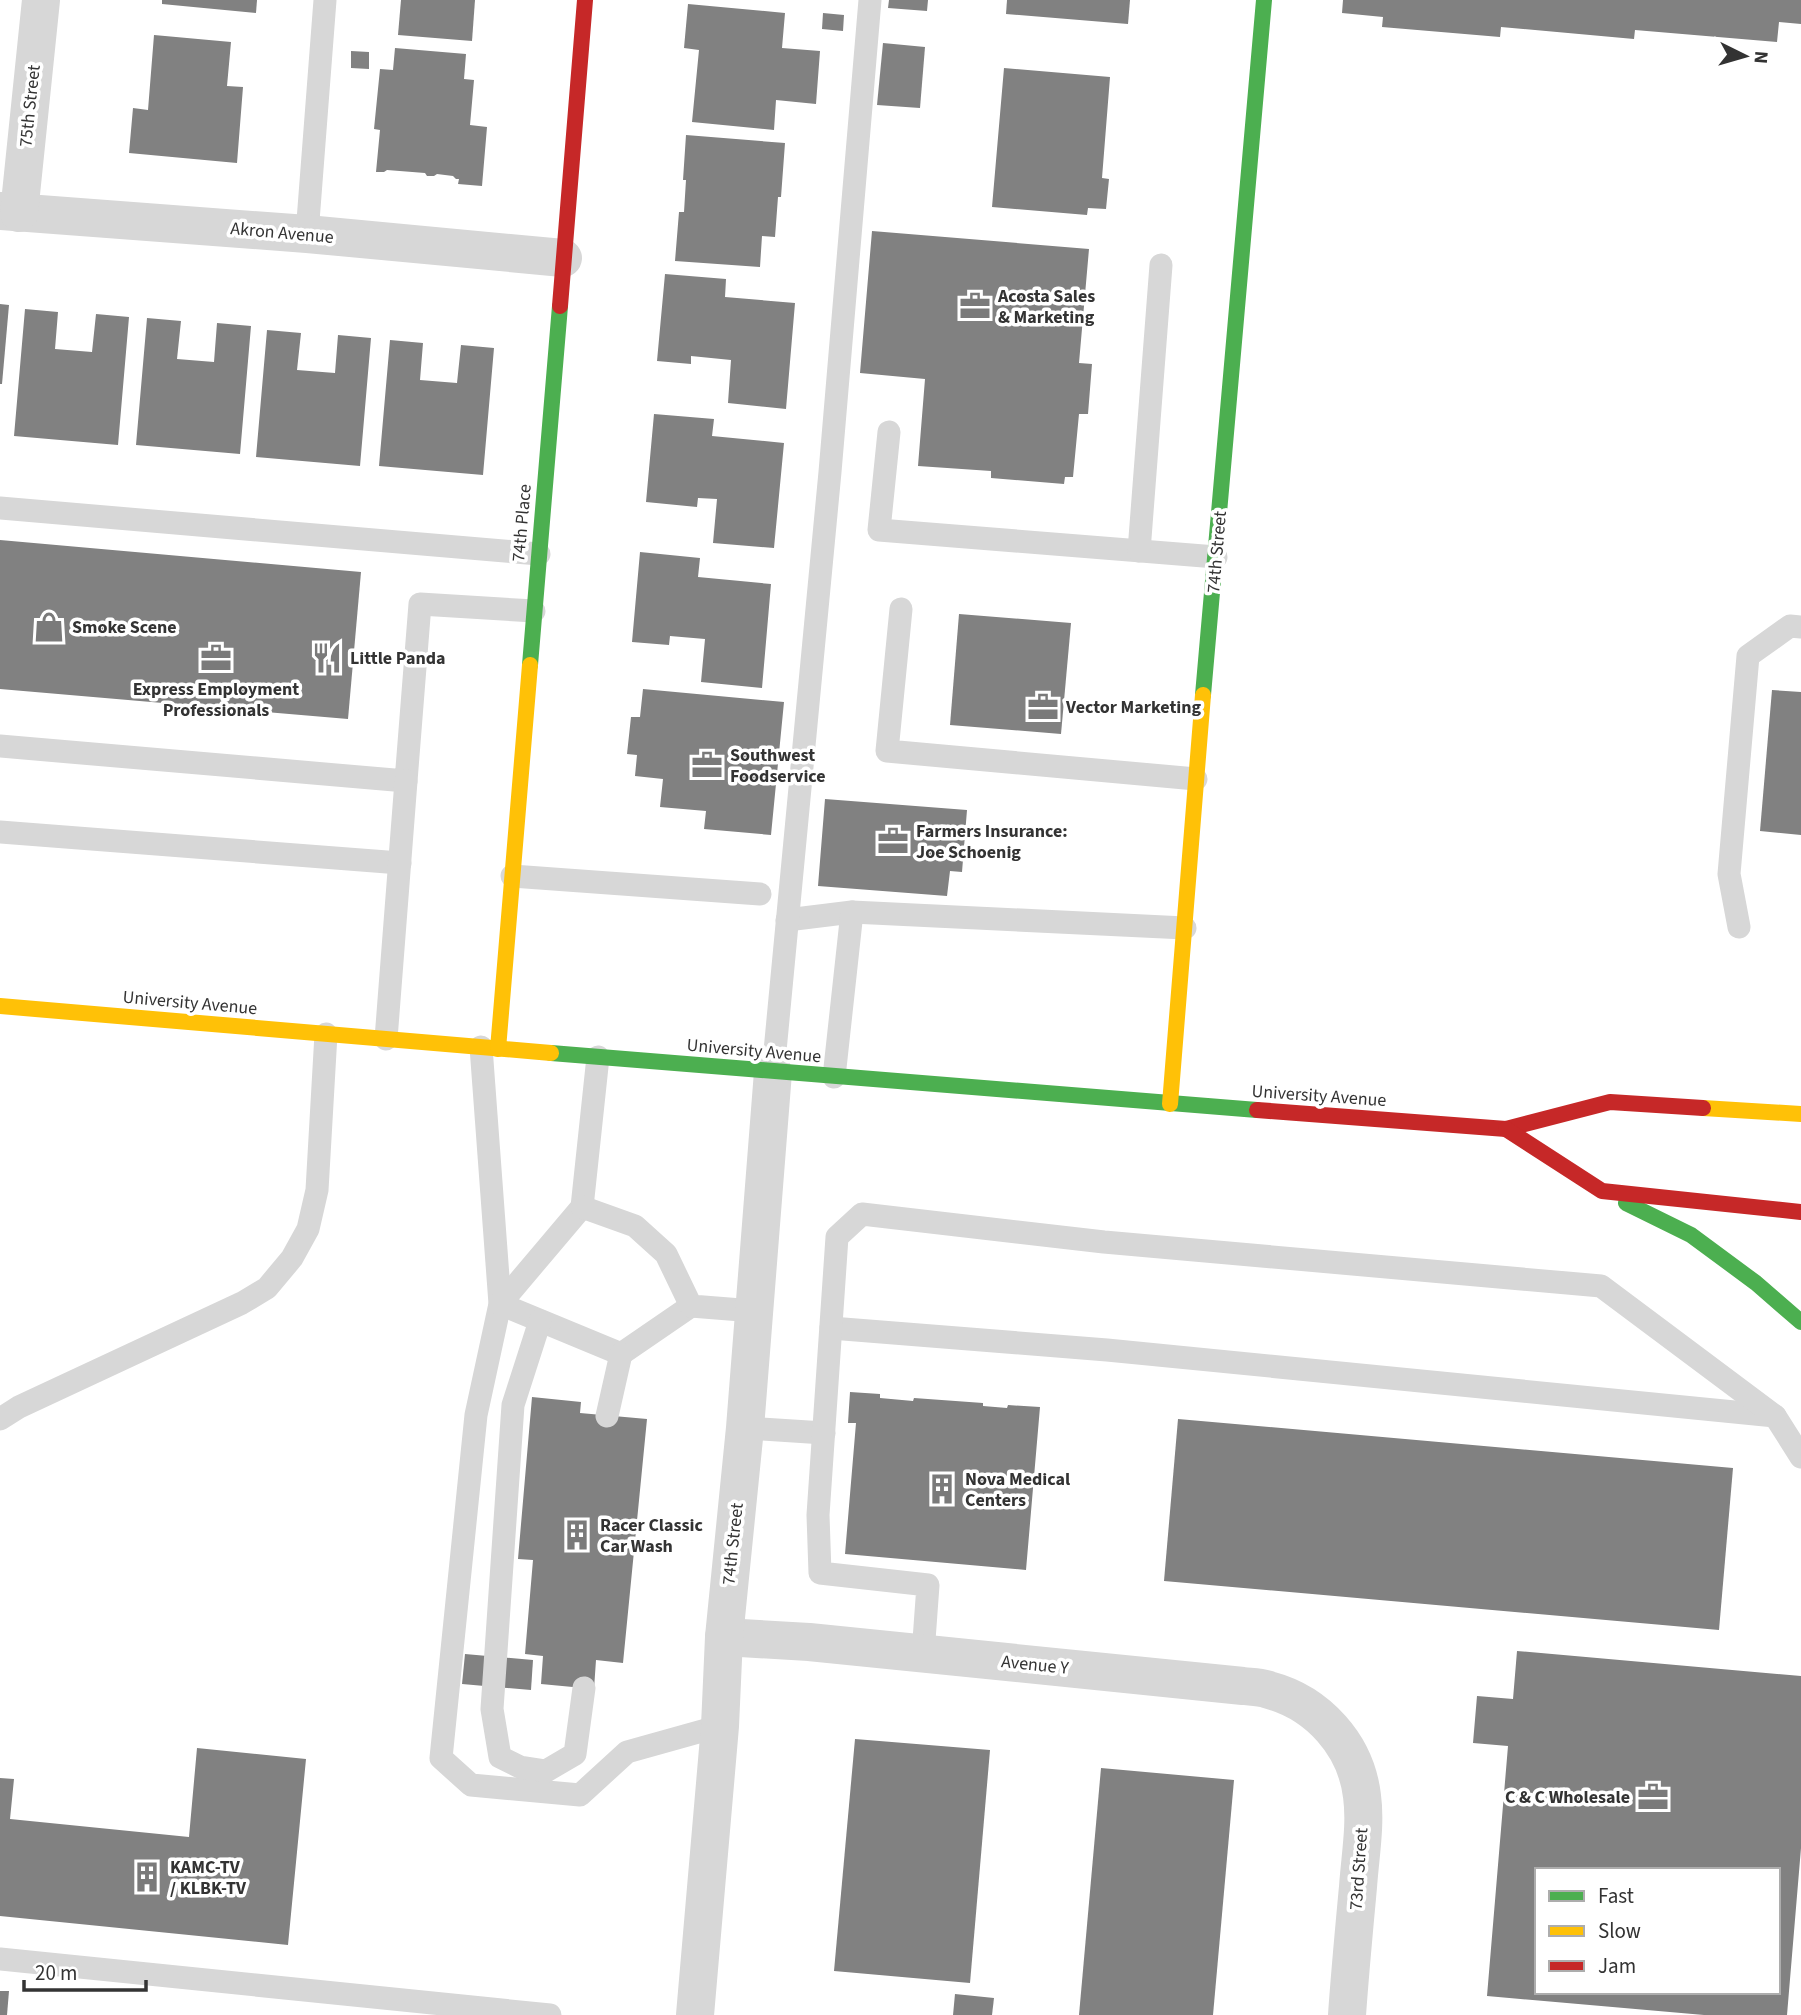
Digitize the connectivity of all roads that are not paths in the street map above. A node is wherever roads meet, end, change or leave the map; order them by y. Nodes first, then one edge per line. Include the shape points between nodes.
1 (41, 0) edge
2 (325, 0) edge
3 (584, 0) edge
4 (870, 0) edge
5 (1264, 0) edge
6 (9, 212) edge
7 (307, 234) junction
8 (564, 258) junction
9 (1161, 265) dead end
10 (889, 432) dead end
11 (0, 508) edge
12 (1139, 551) junction
13 (539, 554) junction
14 (1216, 557) junction
15 (901, 609) dead end
16 (534, 611) junction
17 (1801, 627) edge
18 (0, 746) edge
19 (1196, 779) junction
20 (406, 780) junction
21 (0, 831) edge
22 (400, 863) junction
23 (512, 876) junction
24 (760, 894) dead end
25 (852, 912) junction
26 (787, 920) junction
27 (1739, 927) dead end
28 (1185, 928) junction
29 (0, 1006) edge
30 (326, 1034) junction
31 (386, 1039) junction
32 (490, 1048) junction
33 (597, 1057) junction
34 (773, 1072) junction
35 (834, 1077) junction
36 (1801, 1103) edge
37 (1170, 1104) junction
38 (1759, 1111) junction
39 (1801, 1114) edge
40 (1506, 1129) junction
41 (1602, 1192) junction
42 (582, 1207) junction
43 (1801, 1212) edge
44 (500, 1304) junction
45 (691, 1306) junction
46 (754, 1311) junction
47 (540, 1321) junction
48 (1801, 1322) edge
49 (831, 1328) junction
50 (621, 1354) junction
51 (607, 1416) dead end
52 (1775, 1416) junction
53 (0, 1419) edge
54 (744, 1428) junction
55 (824, 1433) junction
56 (1801, 1457) edge
57 (724, 1637) junction
58 (923, 1654) junction
59 (584, 1688) dead end
60 (720, 1726) junction
61 (1334, 1729) joint
62 (0, 1959) edge
63 (550, 2015) edge
64 (695, 2015) edge
65 (1347, 2015) edge

1 - 6 street, 75th Street
2 - 7 lane
3 - 8 main road, 74th Place
4 - 26 lane
5 - 14 main road, 74th Street
6 - 7 street, Akron Avenue
7 - 8 street, Akron Avenue
8 - 13 main road, 74th Place
9 - 12 lane
10 - 12 lane via 880,530
11 - 13 lane
12 - 14 lane
13 - 16 main road, 74th Place
14 - 19 main road, 74th Street
15 - 19 lane via 887,751
16 - 20 lane via 420,604
16 - 23 main road, 74th Place
17 - 27 lane via 1790,626 1748,656 1729,874
18 - 20 lane
19 - 28 main road, 74th Street
20 - 22 lane
21 - 22 lane
22 - 31 lane
23 - 24 lane
23 - 32 main road, 74th Place
25 - 26 lane
25 - 28 lane
25 - 35 lane
26 - 34 lane
28 - 37 main road, 74th Street
29 - 30 main road, University Avenue
30 - 31 main road, University Avenue
30 - 53 lane via 317,1189 308,1229 267,1288
31 - 32 main road, University Avenue
32 - 33 main road, University Avenue
32 - 44 lane
33 - 34 main road, University Avenue
33 - 42 lane
34 - 35 main road, University Avenue
34 - 46 street, 74th Street
35 - 37 main road, University Avenue
36 - 38 main road
37 - 40 main road, University Avenue
38 - 39 main road, University Avenue
38 - 40 main road, University Avenue via 1610,1102
40 - 41 main road, University Avenue
41 - 43 main road, University Avenue
41 - 48 main road via 1690,1235
42 - 44 lane
42 - 45 lane via 635,1226 666,1254
44 - 47 lane
44 - 60 lane via 476,1415 441,1758 471,1785 580,1795 627,1752
45 - 46 lane
45 - 50 lane
46 - 54 street, 74th Street
47 - 50 lane
47 - 59 lane via 513,1405 492,1709 500,1756 520,1767 546,1771 575,1754
49 - 52 lane via 1121,1351
49 - 52 lane via 837,1237 862,1214 1104,1242 1601,1286
49 - 55 lane
50 - 51 lane
52 - 56 lane
54 - 55 lane
54 - 57 street, 74th Street
55 - 58 lane via 818,1515 820,1573 928,1585
57 - 58 street, Avenue Y
57 - 60 street, 74th Street
58 - 61 street, Avenue Y via 1268,1689 1309,1708
60 - 64 street, 74th Street
61 - 65 street, 73rd Street via 1357,1771 1363,1797
62 - 63 lane

